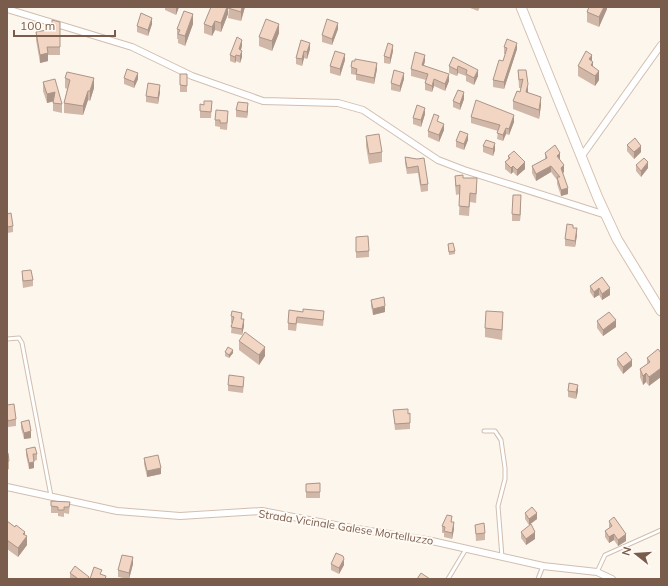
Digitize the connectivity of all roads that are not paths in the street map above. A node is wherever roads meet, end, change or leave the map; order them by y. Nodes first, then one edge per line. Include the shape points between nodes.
1 (520, 7) edge
2 (7, 9) edge
3 (661, 45) edge
4 (581, 157) junction
5 (606, 215) junction
6 (661, 311) edge
7 (7, 338) edge
8 (484, 431) dead end
9 (7, 487) edge
10 (51, 496) junction
11 (661, 530) edge
12 (466, 549) junction
13 (502, 558) junction
14 (543, 566) junction
15 (597, 572) junction
16 (448, 579) edge
17 (538, 579) edge
18 (612, 579) edge

1 - 4 main road
2 - 5 street via 132,47 192,76 263,101 338,103 363,110 438,160
3 - 4 street
4 - 5 main road
5 - 6 main road via 617,239
7 - 10 lane via 19,338 22,343
8 - 13 lane via 495,431 504,452 505,479 498,506
9 - 10 street, Strada Vicinale Galese Mortelluzzo
10 - 12 street, Strada Vicinale Galese Mortelluzzo via 117,511 180,516 262,511
11 - 15 lane via 605,555
12 - 13 street, Strada Vicinale Galese Mortelluzzo
12 - 16 lane
13 - 14 street, Strada Vicinale Galese Mortelluzzo
14 - 15 street, Strada Vicinale Galese Mortelluzzo
14 - 17 lane
15 - 18 street, Strada Vicinale Galese Mortelluzzo

